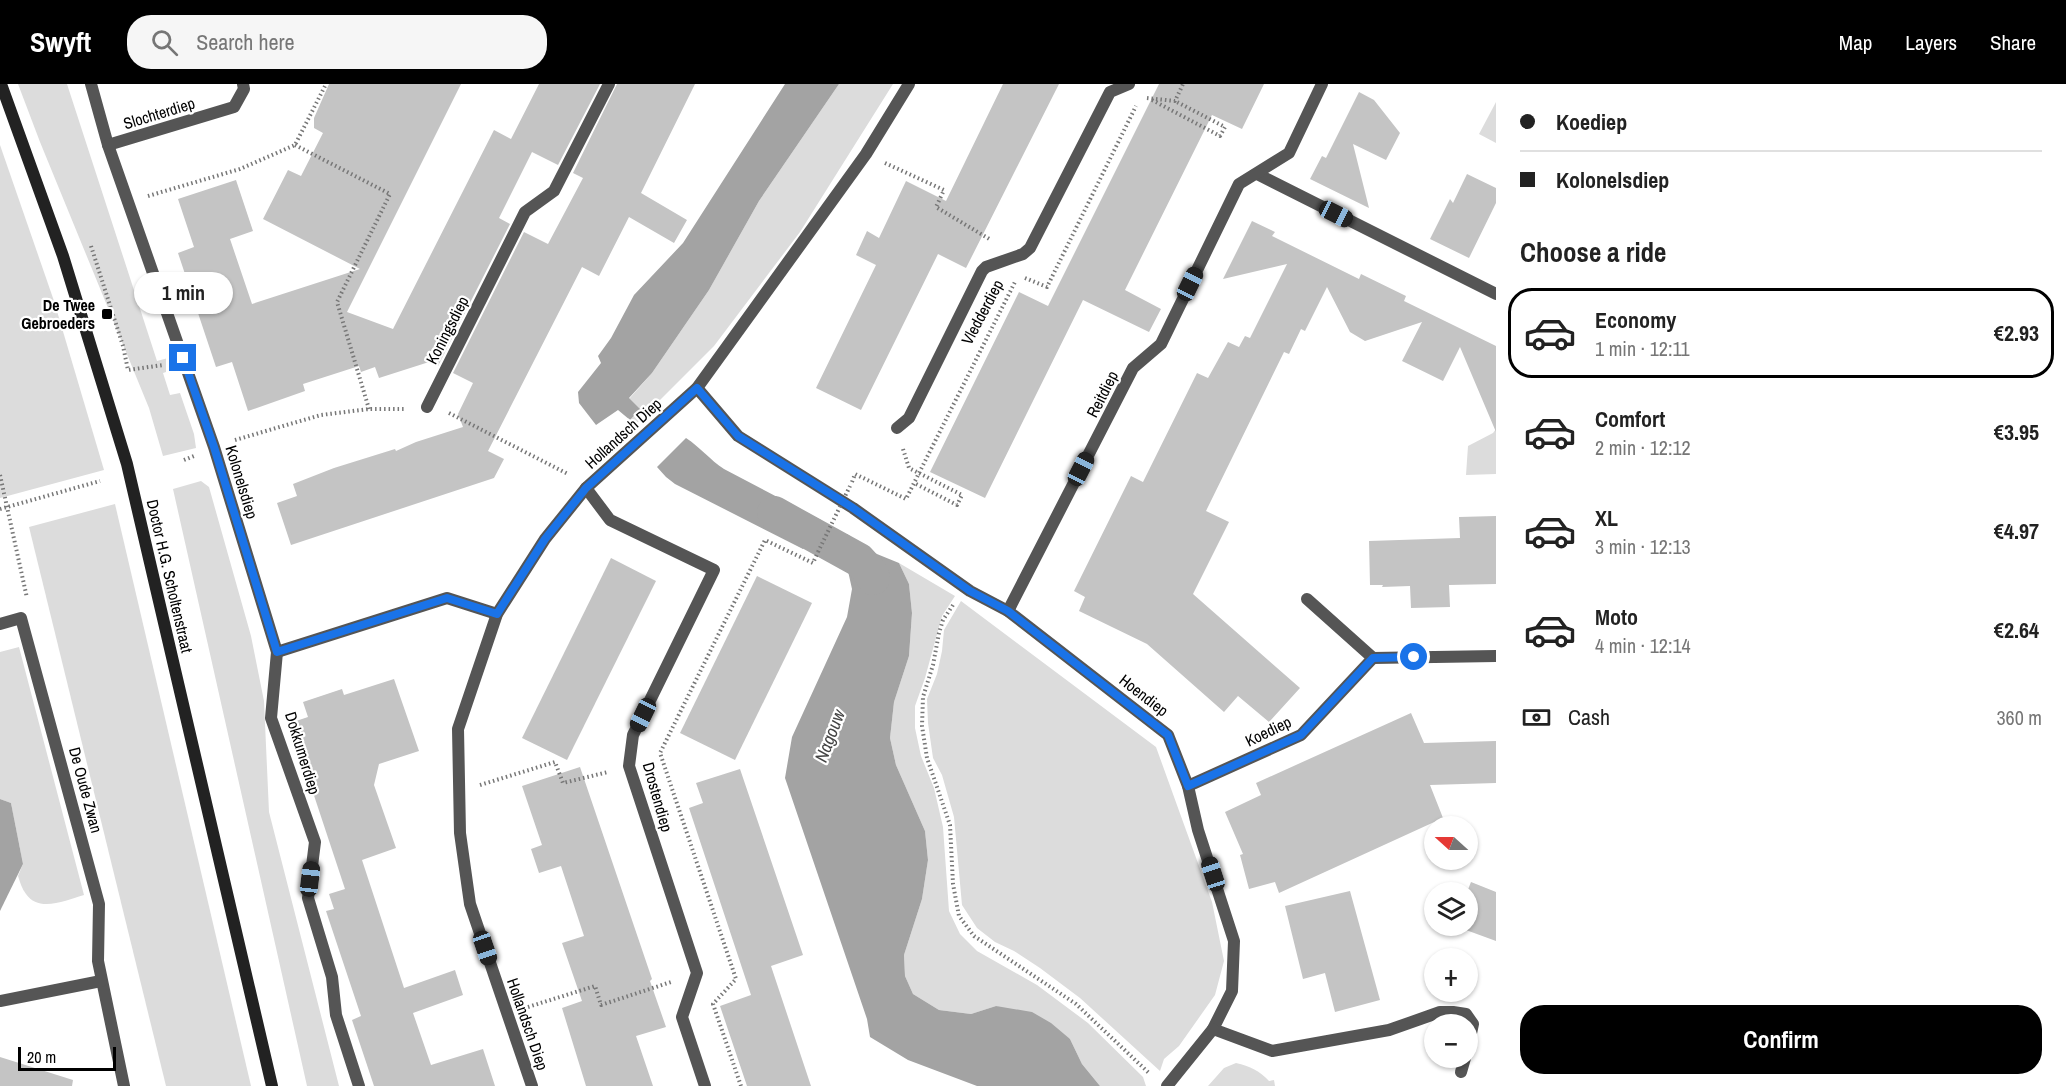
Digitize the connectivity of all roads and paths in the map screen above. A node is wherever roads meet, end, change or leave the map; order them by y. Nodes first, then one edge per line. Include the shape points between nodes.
1 (1, 84) edge
2 (92, 84) edge
3 (326, 84) edge
4 (609, 84) edge
5 (909, 84) edge
6 (1129, 84) edge
7 (1183, 84) edge
8 (1322, 84) edge
9 (244, 86) edge
10 (1175, 101) junction
11 (1161, 106) dead end
12 (108, 145) junction
13 (296, 145) junction
14 (866, 154) junction
15 (1257, 174) junction
16 (129, 202) junction
17 (91, 246) dead end
18 (1003, 260) junction
19 (1496, 294) edge
20 (183, 358) junction
21 (697, 388) junction
22 (427, 407) junction
23 (369, 409) junction
24 (897, 428) dead end
25 (214, 447) junction
26 (909, 468) dead end
27 (0, 475) edge
28 (100, 481) dead end
29 (914, 483) junction
30 (586, 488) junction
31 (8, 506) junction
32 (0, 508) edge
33 (960, 599) dead end
34 (1307, 599) dead end
35 (1008, 611) junction
36 (497, 614) junction
37 (21, 618) junction
38 (0, 624) edge
39 (277, 652) junction
40 (1496, 656) edge
41 (1373, 658) junction
42 (629, 766) junction
43 (1188, 786) junction
44 (458, 791) junction
45 (697, 973) junction
46 (101, 981) junction
47 (0, 1002) edge
48 (507, 1014) junction
49 (1434, 1014) edge
50 (1466, 1014) edge
51 (1424, 1018) edge
52 (1213, 1029) junction
53 (1462, 1068) edge
54 (1461, 1072) dead end
55 (1152, 1077) dead end
56 (124, 1086) edge
57 (272, 1086) edge
58 (359, 1086) edge
59 (532, 1086) edge
60 (705, 1086) edge
61 (741, 1086) edge
62 (1167, 1086) edge

1 - 57 main road, Doctor H.G. Scholtenstraat via 63,256 127,464
2 - 12 street, Kolonelsdiep
3 - 13 path
4 - 22 street, Koningsdiep via 554,191 525,212
5 - 14 street, Hollandsch Diep
6 - 18 street, Vledderdiep via 1110,92 1030,248
7 - 10 path
8 - 15 street, Reitdiep via 1289,153
9 - 12 street, Slochterdiep via 234,107
10 - 11 path via 1225,127 1220,136
10 - 29 path, Vledderdiep via 1140,97 1047,287 1027,277 1015,282
12 - 16 street, Kolonelsdiep
13 - 16 path via 240,169
13 - 23 path via 390,194 337,302
14 - 18 path via 944,190 936,207 998,244
14 - 21 street, Hollandsch Diep
15 - 19 street
15 - 35 street, Reitdiep via 1239,184 1161,344 1133,368
16 - 20 street, Kolonelsdiep
17 - 20 path via 128,370 156,368
18 - 24 street, Vledderdiep via 982,271 909,418
20 - 25 street, Kolonelsdiep
21 - 30 street, Hollandsch Diep
21 - 35 street, Hoendiep via 738,436 877,524 970,591
22 - 23 path
22 - 30 path via 444,411 562,469
23 - 25 path via 321,415
25 - 39 street, Kolonelsdiep
26 - 29 path via 962,495 957,505
27 - 31 path
28 - 31 path
29 - 61 path, Drostendiep, bridge via 906,499 855,474 813,563 765,540 660,753 736,979 713,1004
30 - 36 street, Hollandsch Diep via 545,539
30 - 42 street, Drostendiep via 610,520 714,570 633,735
31 - 32 path
31 - 37 path via 28,602
33 - 55 path via 947,612 939,633 923,697 922,726 927,758 950,825 959,916 974,936 1076,1004
34 - 41 street
35 - 43 street, Hoendiep via 1168,735
36 - 39 street via 447,598
36 - 44 street, Hollandsch Diep via 458,729
37 - 38 street
37 - 46 street, De Oude Zwan via 99,904
39 - 58 street, Dokkumerdiep via 271,718 315,842 308,898 332,977 336,1016
40 - 41 street
41 - 43 street, Koediep via 1301,735
42 - 44 path via 563,783 555,762
42 - 45 street, Drostendiep
43 - 52 street, Hoendiep via 1234,941 1232,991
44 - 48 street, Hollandsch Diep via 470,904
45 - 48 path via 601,1005 595,986
45 - 60 street via 682,1017
46 - 47 street
46 - 56 street, De Oude Zwan
48 - 59 street, Hollandsch Diep
49 - 50 street
51 - 52 street via 1389,1030 1272,1051
52 - 62 street, Hoendiep
53 - 54 street

